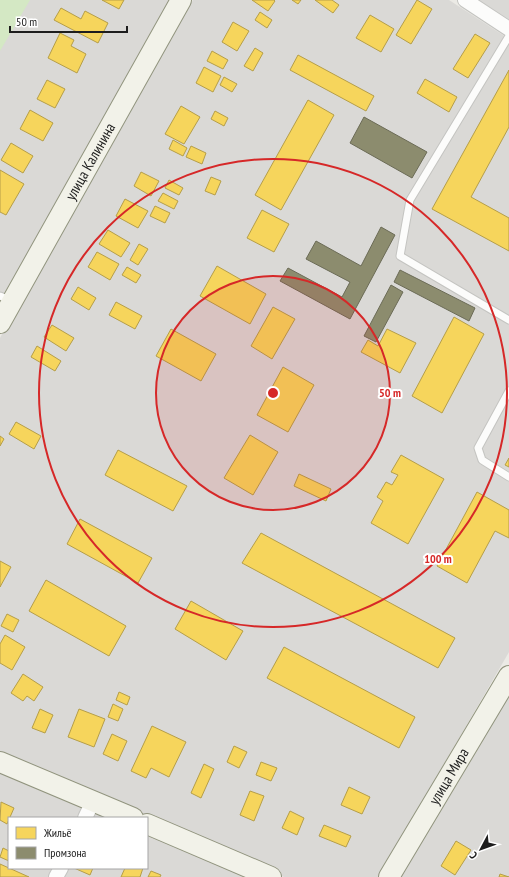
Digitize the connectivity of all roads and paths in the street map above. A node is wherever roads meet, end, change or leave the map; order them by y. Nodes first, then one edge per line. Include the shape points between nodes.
1 (181, 0) edge
2 (465, 0) edge
3 (509, 28) edge
4 (509, 36) edge
5 (6, 299) edge
6 (509, 320) edge
7 (0, 323) edge
8 (509, 392) edge
9 (509, 477) edge
10 (509, 676) edge
11 (0, 762) edge
12 (89, 809) edge
13 (128, 817) edge
14 (148, 824) edge
15 (270, 877) edge
16 (389, 877) edge

1 - 5 street, улица Калинина
2 - 3 street
4 - 6 lane via 410,200 400,256
5 - 7 street, улица Калинина
8 - 9 lane via 478,448 482,460
10 - 16 street, улица Мира
11 - 12 street
12 - 13 street
14 - 15 street

